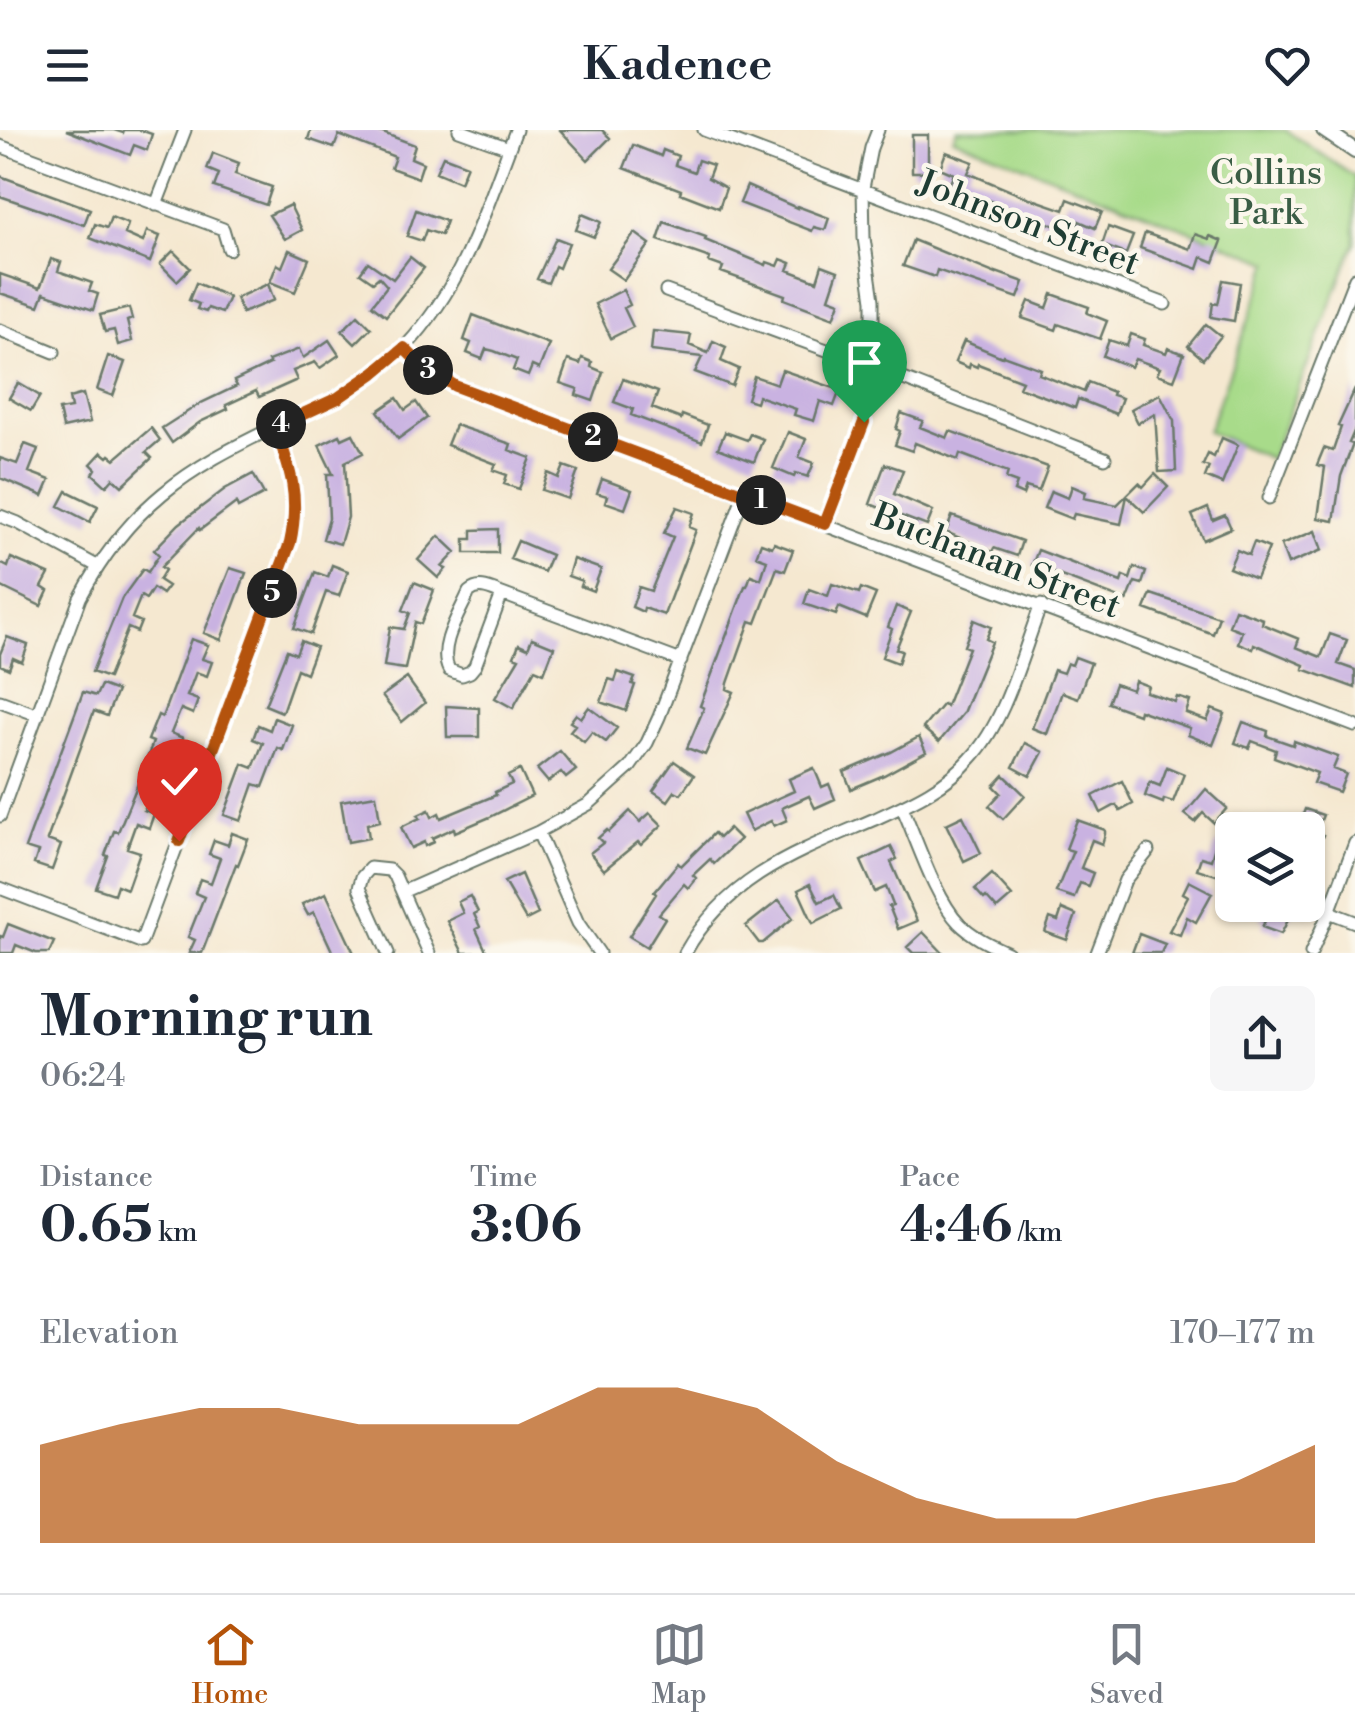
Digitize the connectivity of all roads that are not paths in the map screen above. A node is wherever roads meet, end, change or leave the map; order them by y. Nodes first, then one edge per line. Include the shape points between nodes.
1 (185, 130) edge
2 (459, 130) edge
3 (516, 130) edge
4 (704, 130) edge
5 (878, 130) edge
6 (1324, 130) edge
7 (0, 146) edge
8 (509, 148) junction
9 (1355, 151) edge
10 (863, 188) junction
11 (156, 205) junction
12 (229, 249) dead end
13 (1355, 278) edge
14 (666, 291) dead end
15 (1164, 304) dead end
16 (0, 330) edge
17 (404, 348) junction
18 (54, 352) dead end
19 (873, 367) junction
20 (275, 427) junction
21 (1104, 458) dead end
22 (744, 494) junction
23 (1268, 498) dead end
24 (0, 516) edge
25 (825, 524) junction
26 (97, 566) junction
27 (502, 594) junction
28 (1041, 606) junction
29 (681, 661) junction
30 (0, 701) edge
31 (38, 716) junction
32 (1355, 726) edge
33 (902, 807) junction
34 (0, 816) edge
35 (538, 832) junction
36 (1355, 843) edge
37 (1148, 851) dead end
38 (0, 888) edge
39 (402, 892) junction
40 (1329, 912) junction
41 (1355, 922) edge
42 (388, 953) edge
43 (429, 953) edge
44 (599, 953) edge
45 (685, 953) edge
46 (1008, 953) edge
47 (1097, 953) edge
48 (1310, 953) edge

1 - 11 street
2 - 8 street
3 - 8 street
4 - 10 street, Johnson Street
5 - 10 street
6 - 9 street
7 - 11 street
8 - 17 street via 460,273
10 - 15 street, Johnson Street
10 - 19 street
11 - 12 street via 223,229
13 - 23 street
14 - 19 street
16 - 18 street
17 - 20 street via 338,398
17 - 22 street, Buchanan Street via 455,386
19 - 21 street
19 - 25 street via 864,422
20 - 26 street via 181,478 141,511
20 - 38 street via 294,490 290,543 141,942
22 - 25 street, Buchanan Street
22 - 29 street
24 - 26 street
25 - 28 street, Buchanan Street
26 - 31 street
27 - 27 street via 475,666 462,675 449,670 445,652 469,592 482,587
27 - 29 street
28 - 32 street, Buchanan Street
28 - 33 street via 989,736 955,774
29 - 35 street via 630,767 589,804
30 - 31 street
31 - 34 street
33 - 45 street via 752,877 704,922
33 - 46 street via 960,924
35 - 39 street
35 - 44 street via 578,923
36 - 40 street
37 - 47 street via 1126,880
39 - 42 street via 388,870 370,868 362,876 360,888
39 - 43 street
40 - 41 street
40 - 48 street

